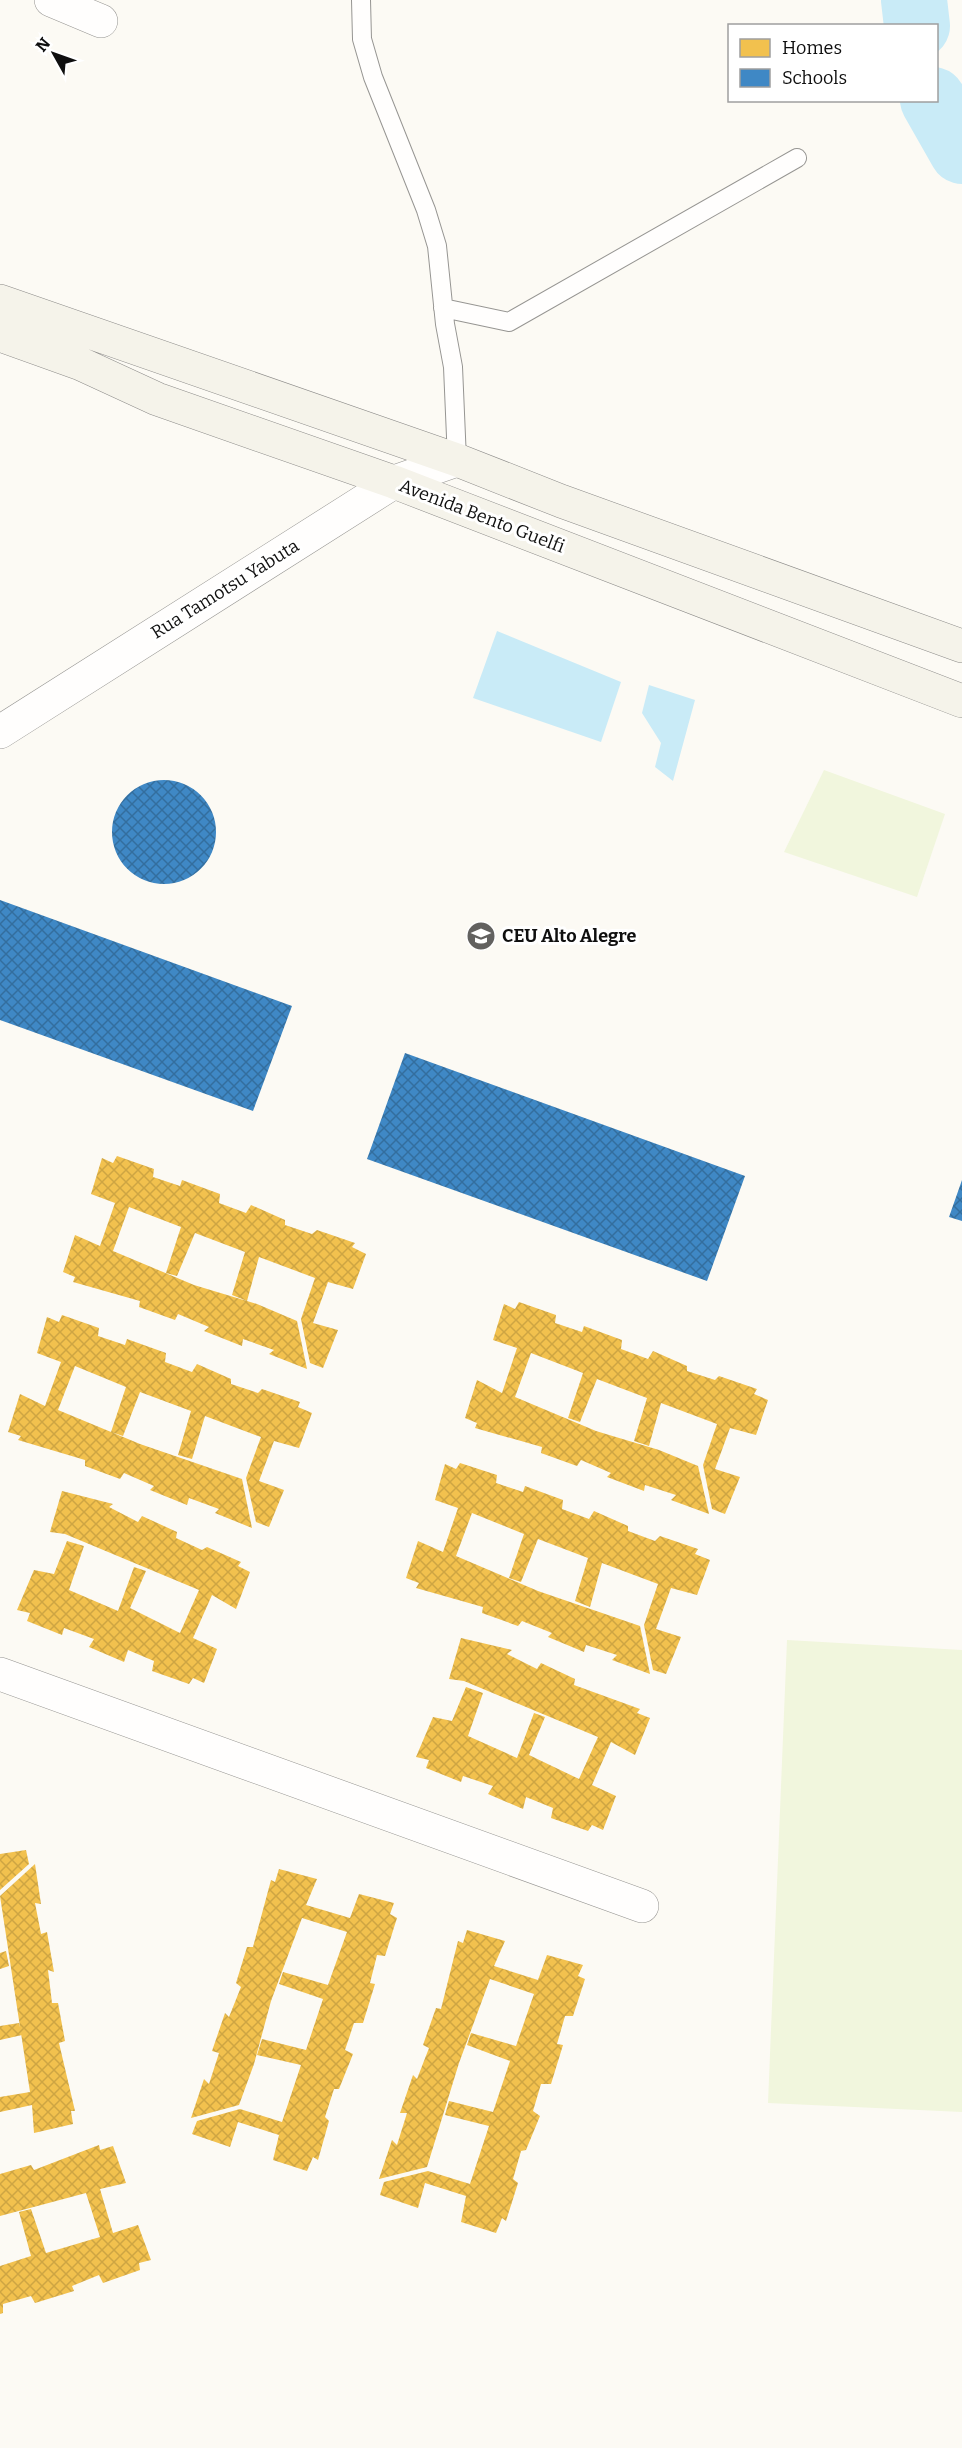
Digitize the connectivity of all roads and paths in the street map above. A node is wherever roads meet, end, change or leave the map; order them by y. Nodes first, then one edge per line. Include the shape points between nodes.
1 (51, 0) edge
2 (361, 0) edge
3 (101, 21) dead end
4 (797, 159) dead end
5 (0, 301) edge
6 (443, 308) junction
7 (0, 335) edge
8 (457, 460) junction
9 (394, 482) junction
10 (962, 646) edge
11 (962, 701) edge
12 (0, 732) edge
13 (0, 1674) edge
14 (642, 1906) dead end

1 - 3 street
2 - 6 lane via 362,39 367,58 437,246
4 - 6 lane via 509,322
5 - 8 main road
6 - 8 lane via 453,367
7 - 9 main road, Avenida Bento Guelfi via 81,364 157,399
8 - 9 street, Rua Tamotsu Yabuta
8 - 10 main road
9 - 11 main road, Avenida Bento Guelfi
9 - 12 street, Rua Tamotsu Yabuta
13 - 14 street

